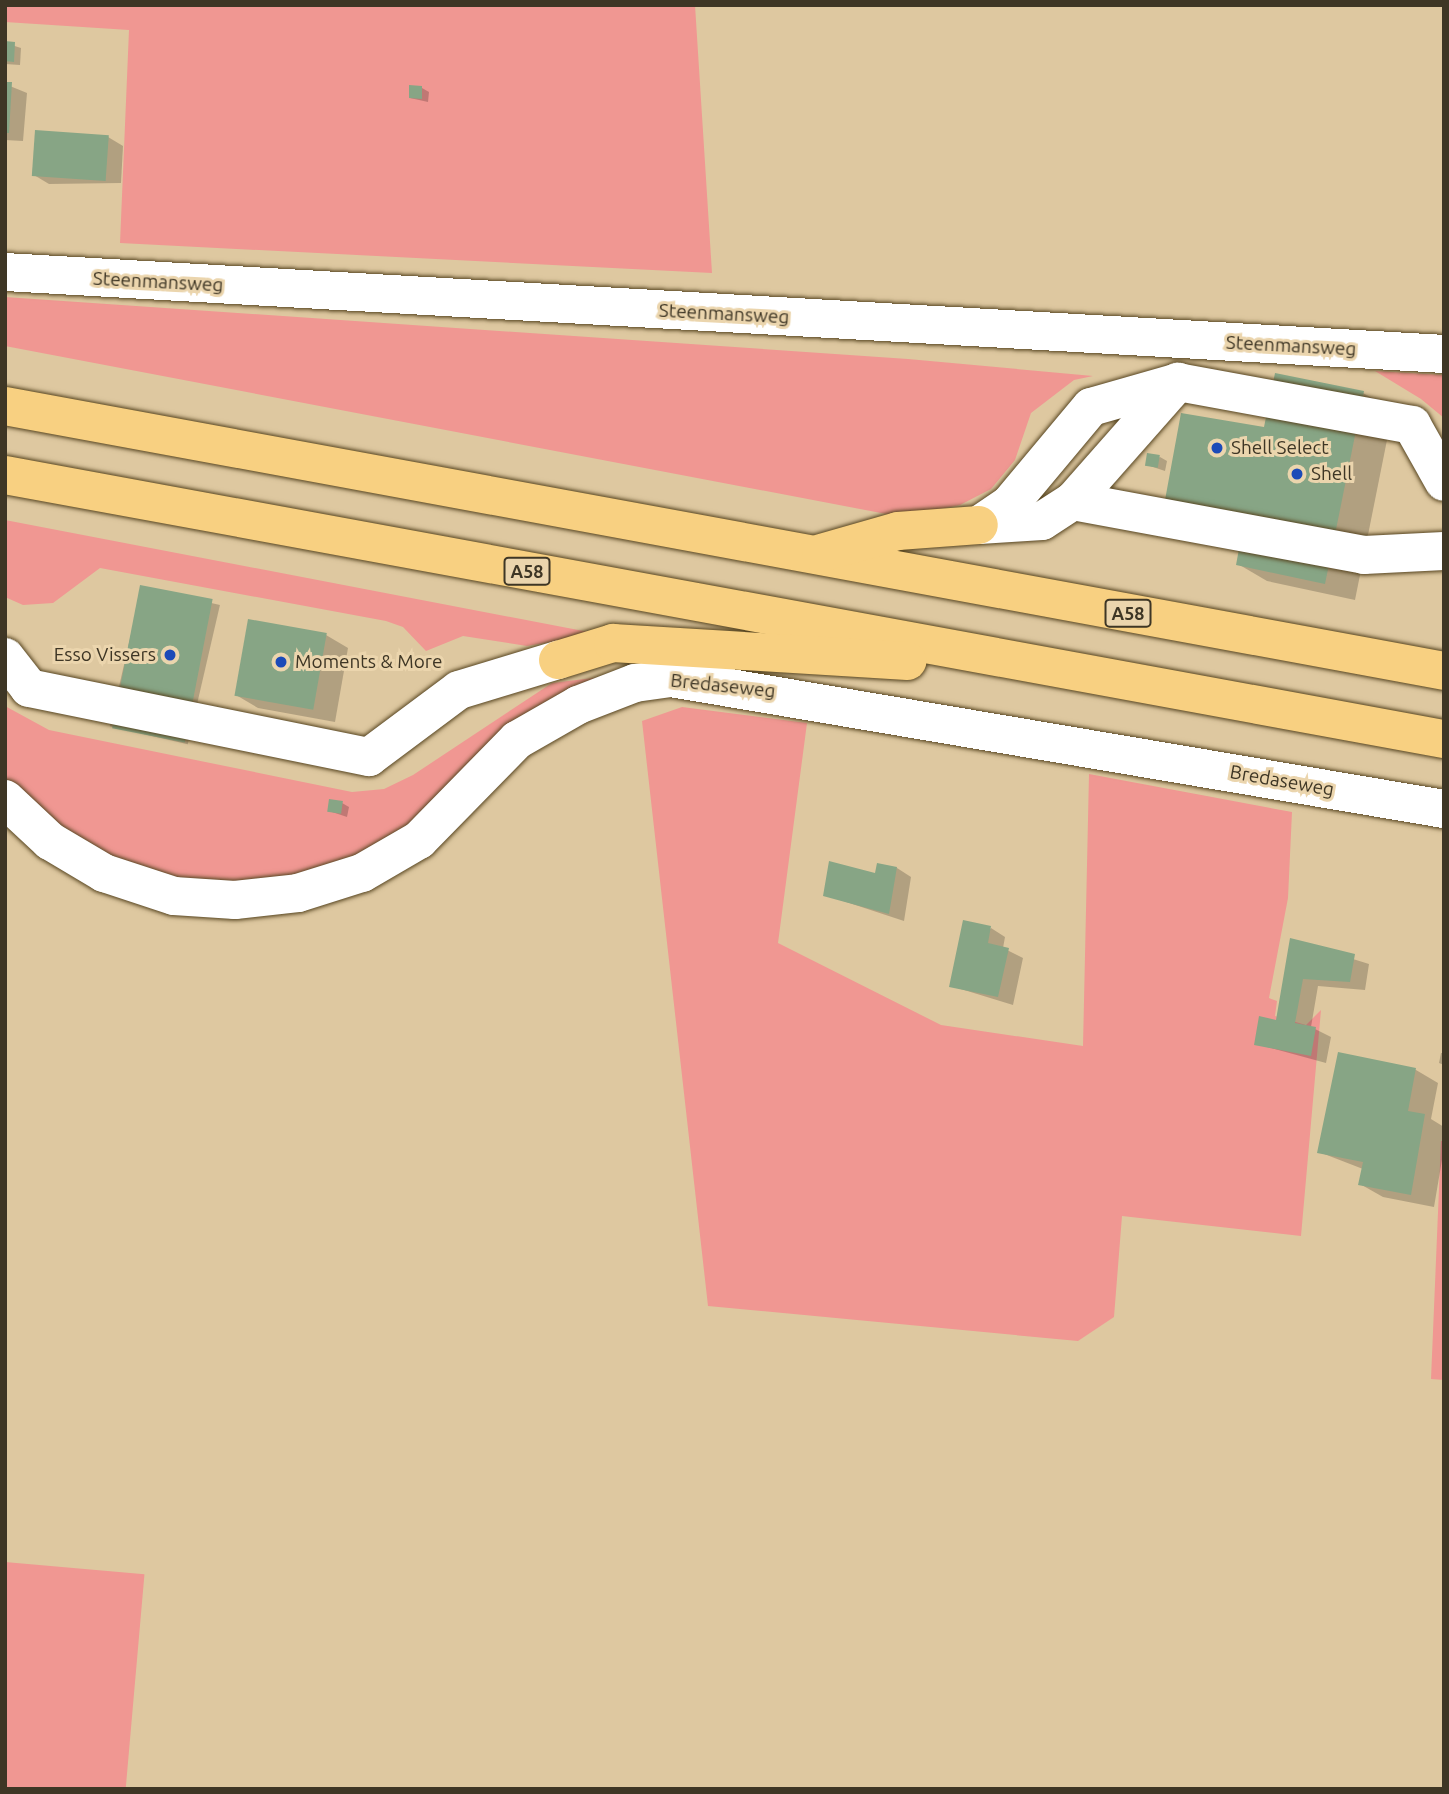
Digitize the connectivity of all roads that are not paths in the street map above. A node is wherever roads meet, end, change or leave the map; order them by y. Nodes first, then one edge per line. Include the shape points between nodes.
1 (5, 272) edge
2 (1444, 354) edge
3 (1178, 382) junction
4 (5, 406) edge
5 (5, 475) edge
6 (1444, 482) edge
7 (1073, 501) junction
8 (979, 525) junction
9 (1444, 551) edge
10 (813, 555) junction
11 (5, 657) edge
12 (558, 660) joint
13 (1049, 667) junction
14 (1444, 670) edge
15 (1444, 740) edge
16 (5, 799) edge
17 (1444, 809) edge

1 - 2 street, Steenmansweg
3 - 6 street, A58 via 1412,425
3 - 7 street, A58
3 - 8 street, A58 via 1091,407 1009,505
4 - 10 highway, A58
5 - 13 highway, A58
7 - 8 street, A58 via 1042,522
7 - 9 street via 1364,555
8 - 10 highway, A58 via 898,531
10 - 14 highway, A58
11 - 12 street, A58 via 29,688 369,757 459,690
12 - 13 highway, A58 via 613,643
13 - 15 highway, A58
16 - 17 street, Bredaseweg via 50,841 104,873 162,892 235,900 298,893 362,873 419,840 529,733 623,687 671,678

